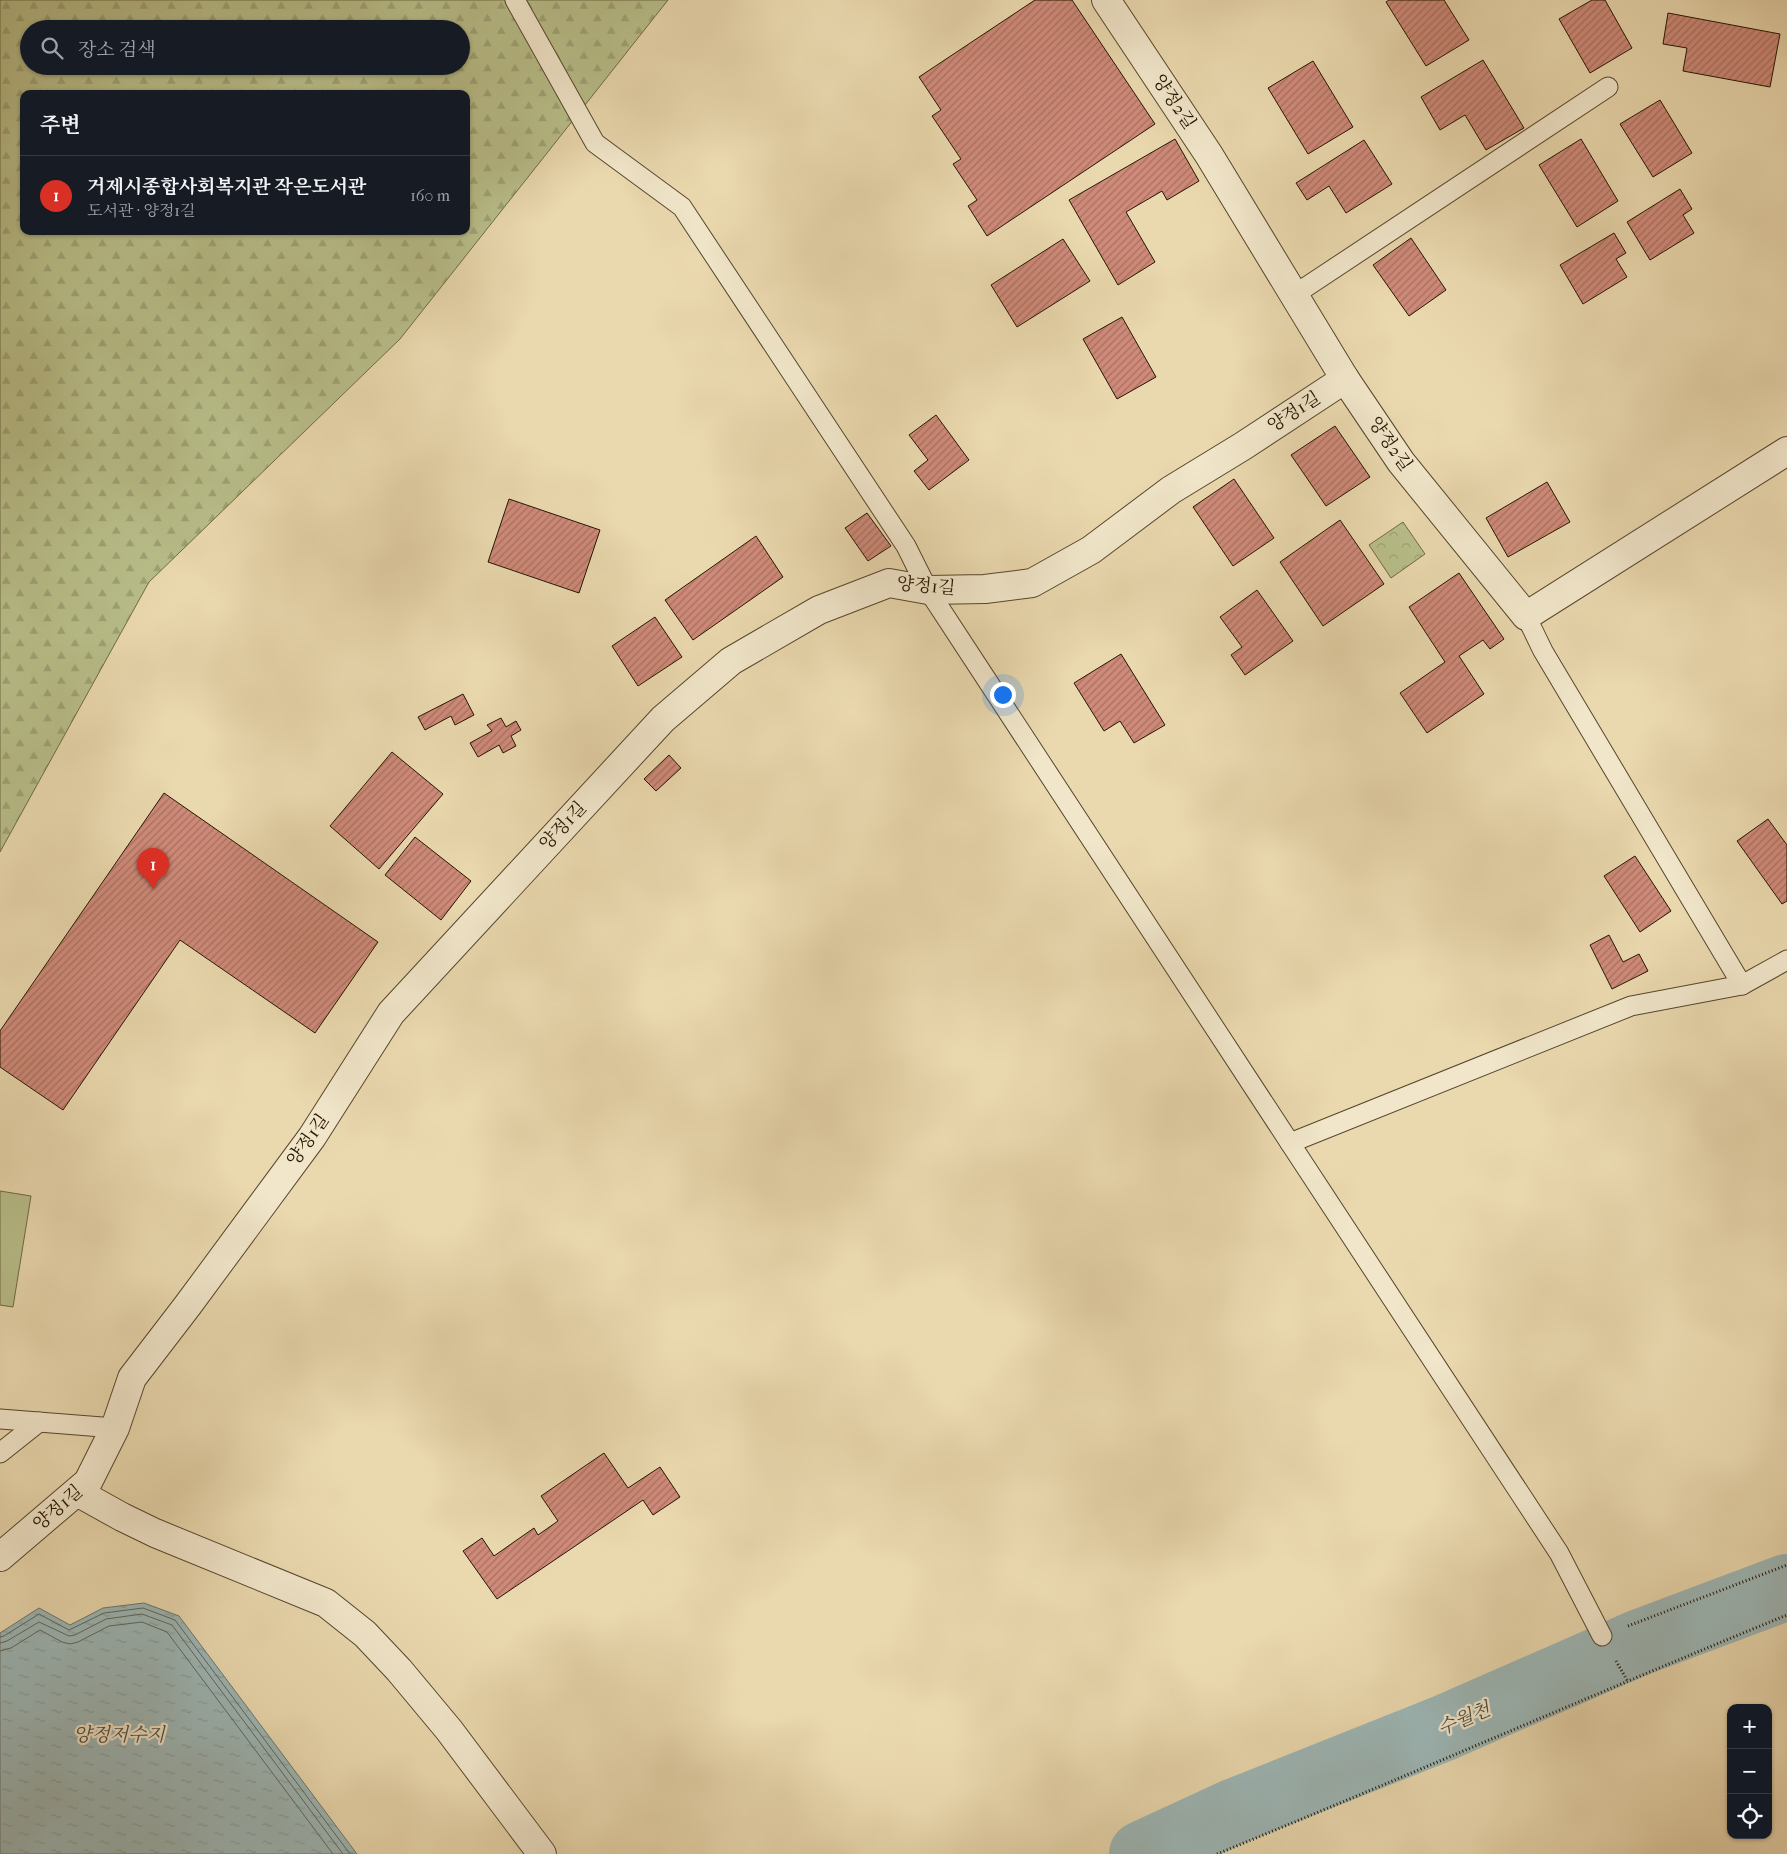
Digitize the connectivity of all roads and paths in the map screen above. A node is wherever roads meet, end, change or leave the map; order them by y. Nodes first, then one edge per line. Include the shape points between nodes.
1 (515, 0) edge
2 (1106, 0) edge
3 (1608, 88) dead end
4 (1294, 295) junction
5 (1345, 379) junction
6 (1787, 451) edge
7 (928, 590) junction
8 (1526, 616) junction
9 (1787, 960) edge
10 (1742, 984) junction
11 (1290, 1144) junction
12 (0, 1419) edge
13 (39, 1422) junction
14 (115, 1428) junction
15 (0, 1453) edge
16 (77, 1492) junction
17 (0, 1557) edge
18 (1787, 1565) edge
19 (1787, 1615) edge
20 (1602, 1636) joint
21 (542, 1854) edge
22 (1217, 1854) edge

1 - 7 lane via 595,143 682,207 906,546
2 - 4 street, 양정2길 via 1209,154
3 - 4 lane
4 - 5 street, 양정2길
5 - 7 street, 양정1길 via 1171,490 1091,550 1032,583 985,589
5 - 8 street, 양정2길 via 1401,462
6 - 8 street
7 - 11 lane
7 - 14 street, 양정1길 via 889,583 819,610 731,661 664,719 391,1013 312,1137 132,1378
8 - 10 lane via 1543,651
9 - 10 lane
10 - 11 lane via 1631,1006
11 - 20 lane via 1559,1553
12 - 13 lane
13 - 14 lane
13 - 15 lane
14 - 16 street, 양정1길 via 88,1482
16 - 17 street, 양정1길
16 - 21 street via 155,1533 326,1603 365,1634 399,1670 449,1730
18 - 20 path
19 - 22 path

